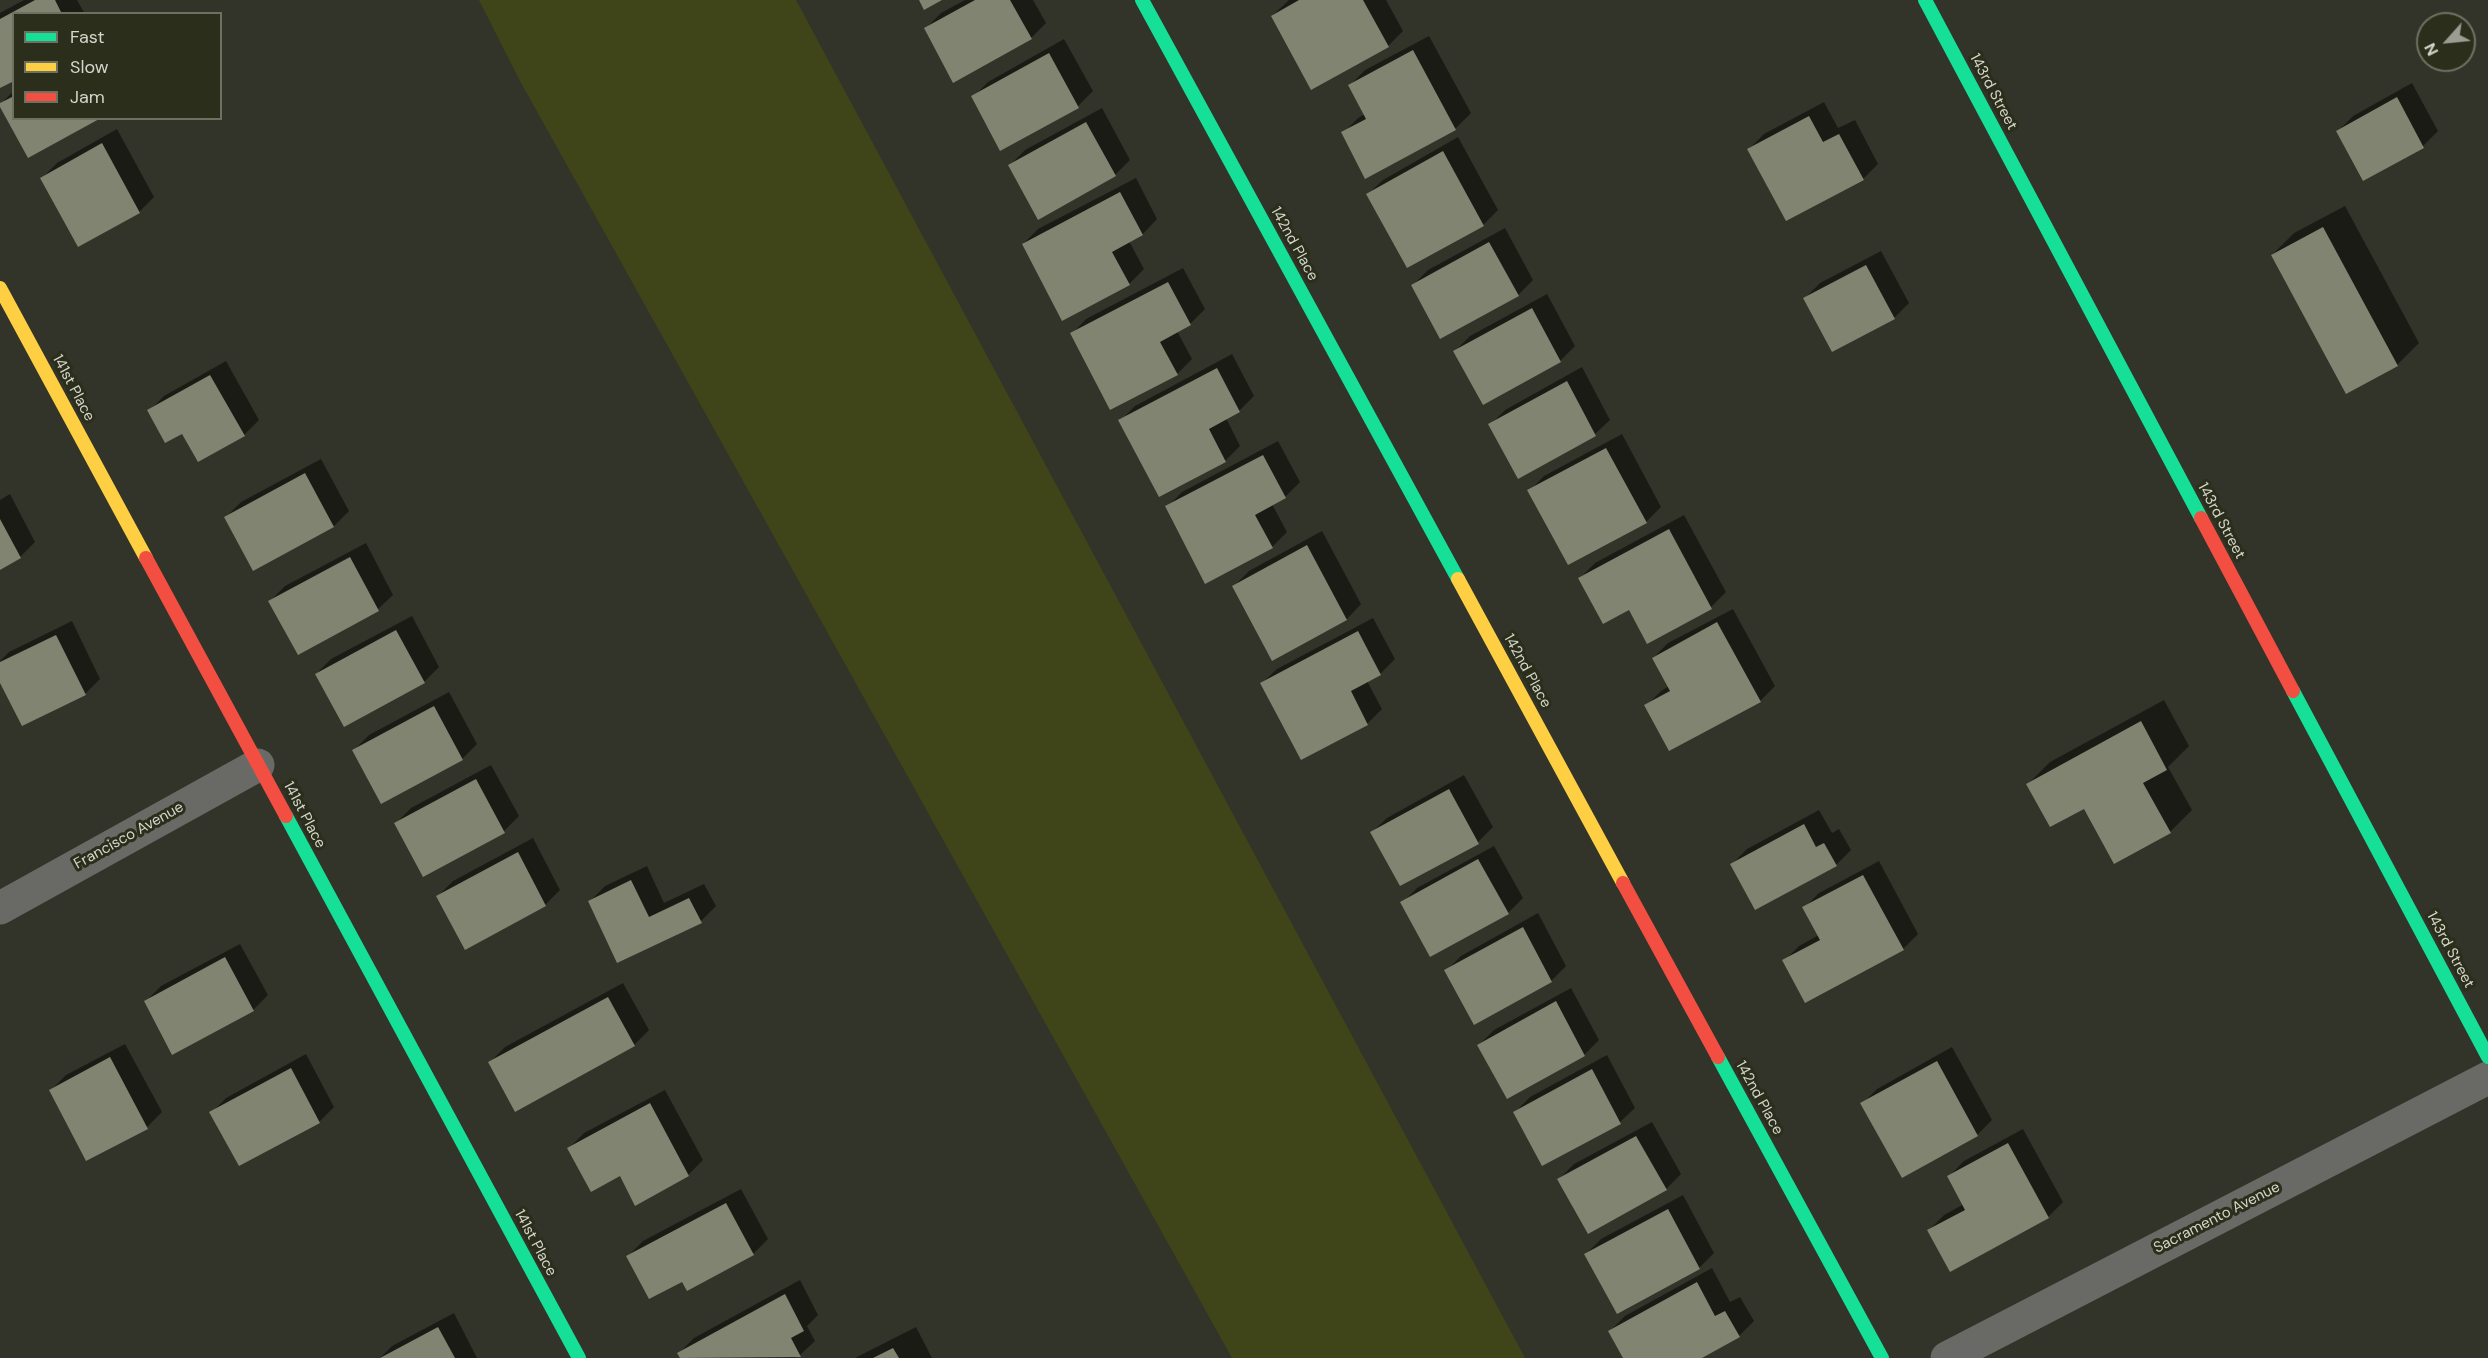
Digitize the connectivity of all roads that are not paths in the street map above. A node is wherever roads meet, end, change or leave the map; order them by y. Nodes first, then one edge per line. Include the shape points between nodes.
1 (1142, 0) edge
2 (1925, 0) edge
3 (0, 288) edge
4 (258, 765) junction
5 (0, 908) edge
6 (2488, 1057) edge
7 (2488, 1078) edge
8 (579, 1358) edge
9 (1882, 1358) edge
10 (1947, 1358) edge

1 - 9 street, 142nd Place
2 - 6 street, 143rd Street
3 - 4 street, 141st Place
4 - 5 street, Francisco Avenue
4 - 8 street, 141st Place
7 - 10 street, Sacramento Avenue

